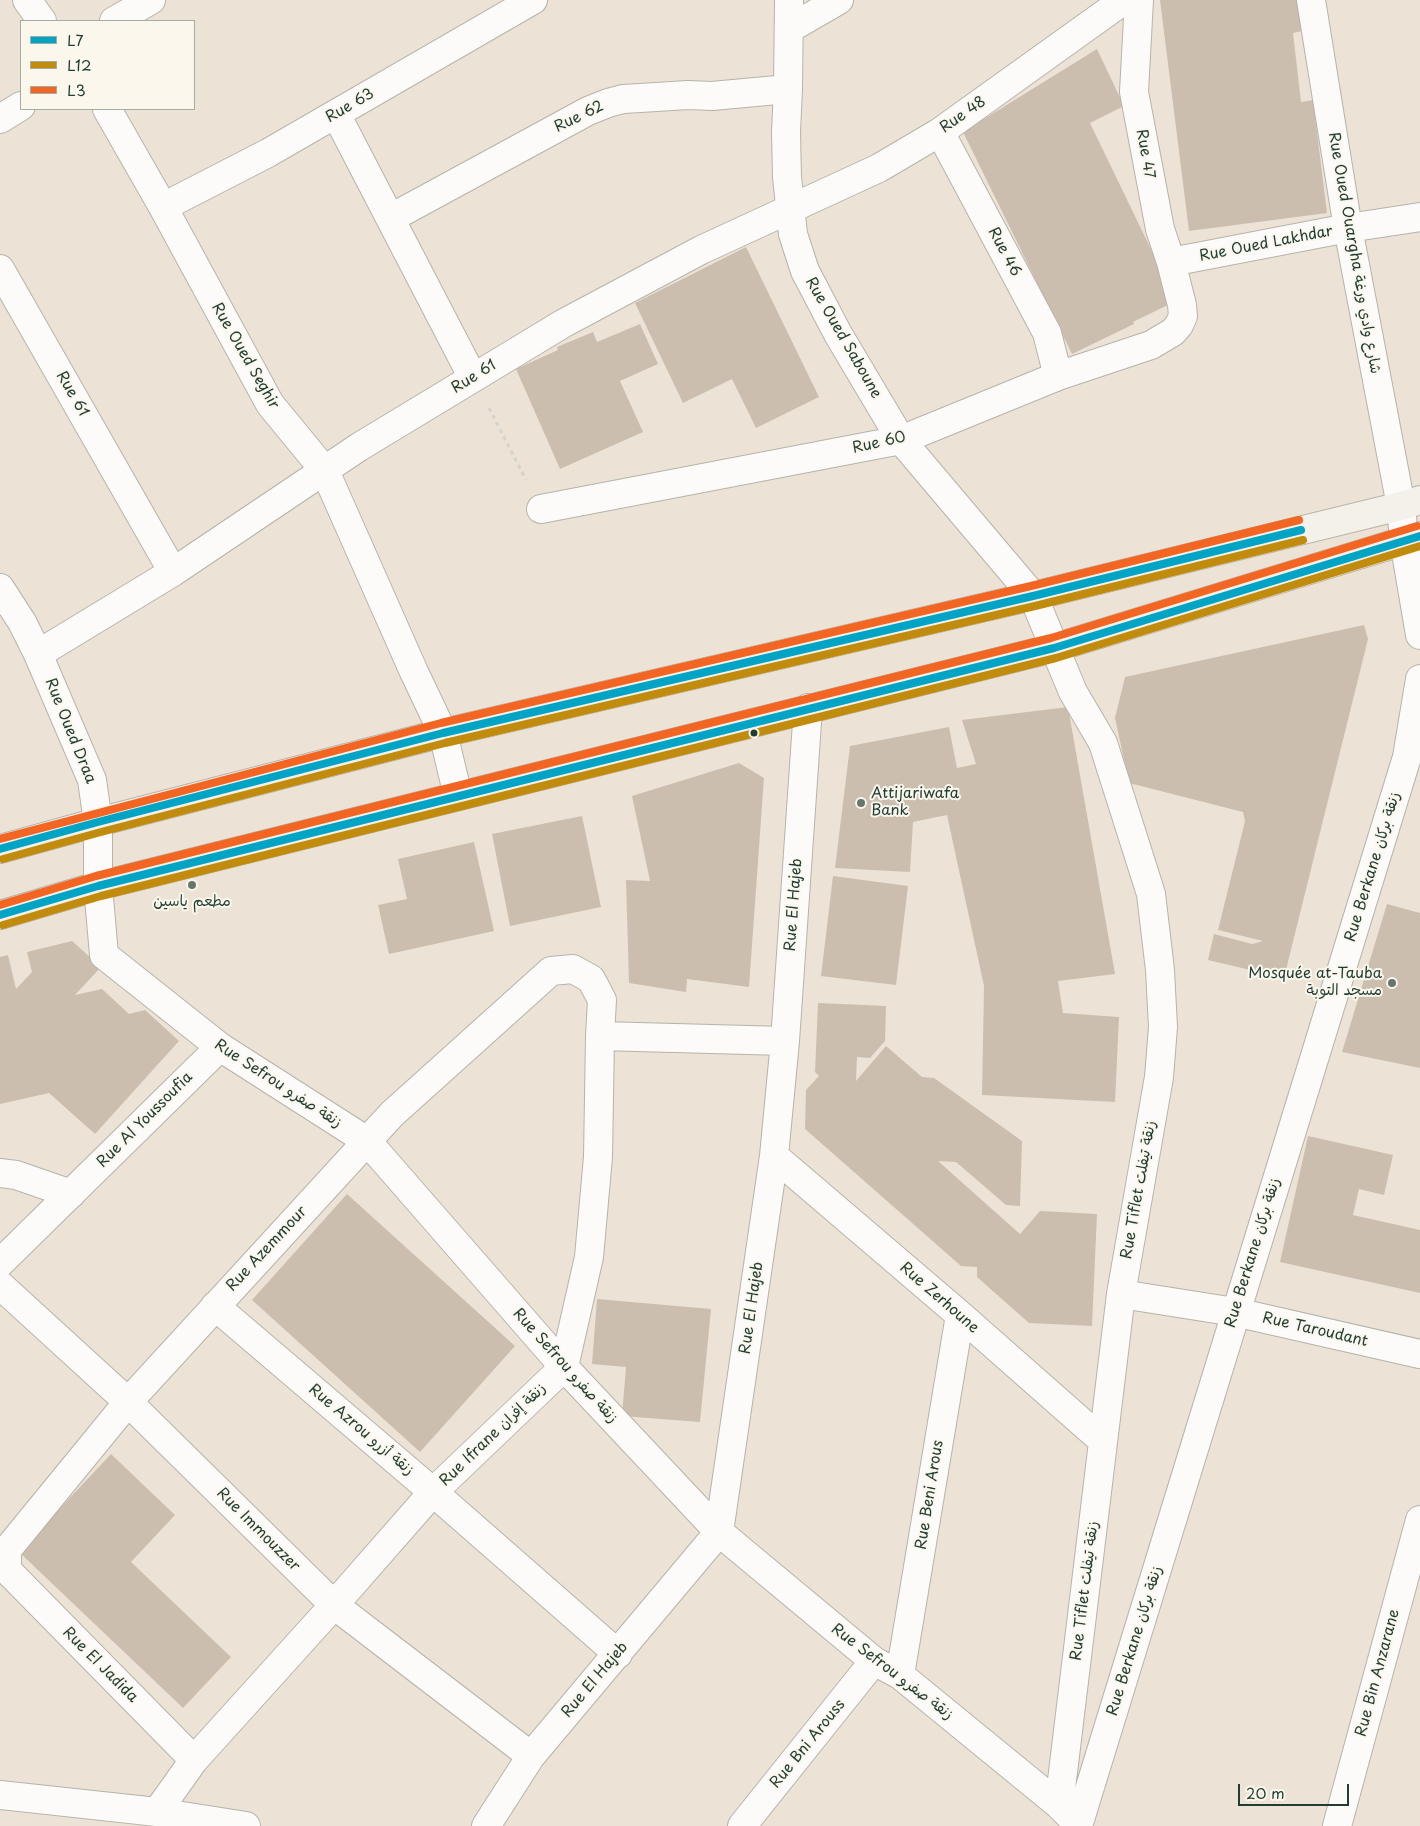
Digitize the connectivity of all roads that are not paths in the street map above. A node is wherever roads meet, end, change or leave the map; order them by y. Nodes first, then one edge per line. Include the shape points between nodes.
1 (26, 0) edge
2 (151, 0) edge
3 (789, 0) edge
4 (839, 0) edge
5 (1124, 0) edge
6 (1139, 0) edge
7 (1311, 0) edge
8 (526, 2) edge
9 (41, 20) edge
10 (116, 20) edge
11 (789, 28) junction
12 (788, 89) junction
13 (20, 107) edge
14 (108, 110) edge
15 (336, 114) junction
16 (0, 119) edge
17 (940, 132) junction
18 (164, 207) junction
19 (790, 208) junction
20 (1420, 217) edge
21 (391, 218) junction
22 (1348, 228) junction
23 (1171, 262) junction
24 (0, 269) edge
25 (1182, 305) joint
26 (1058, 376) junction
27 (473, 378) junction
28 (901, 440) junction
29 (326, 471) junction
30 (1410, 503) edge
31 (542, 509) road end
32 (1412, 538) edge
33 (173, 572) junction
34 (0, 588) edge
35 (1032, 596) junction
36 (11, 625) edge
37 (1420, 635) edge
38 (1054, 648) junction
39 (38, 654) junction
40 (1420, 679) edge
41 (808, 708) junction
42 (443, 733) junction
43 (1413, 758) edge
44 (458, 796) junction
45 (98, 822) junction
46 (0, 849) edge
47 (98, 886) junction
48 (0, 915) edge
49 (600, 1036) junction
50 (785, 1041) junction
51 (220, 1046) junction
52 (367, 1141) junction
53 (774, 1156) junction
54 (0, 1173) edge
55 (71, 1194) junction
56 (0, 1263) edge
57 (0, 1285) edge
58 (1121, 1294) junction
59 (216, 1306) junction
60 (1235, 1312) junction
61 (960, 1315) junction
62 (1420, 1354) edge
63 (564, 1367) junction
64 (128, 1402) junction
65 (1103, 1441) junction
66 (433, 1492) junction
67 (1420, 1520) edge
68 (719, 1532) junction
69 (5, 1563) edge
70 (334, 1605) junction
71 (618, 1654) junction
72 (874, 1662) junction
73 (900, 1675) junction
74 (531, 1756) junction
75 (194, 1760) junction
76 (0, 1795) edge
77 (1059, 1805) junction
78 (157, 1812) junction
79 (1078, 1825) edge
80 (246, 1826) edge
81 (486, 1826) edge
82 (742, 1826) edge
83 (1337, 1826) edge

1 - 9 street
2 - 10 street
3 - 11 street, Rue Oued Saboune
4 - 11 street
5 - 17 street, Rue 48
6 - 23 street, Rue 47 via 1134,92 1160,229
7 - 22 street, Rue Oued Ouargha شارع وادي ورغة
8 - 15 street, Rue 63
11 - 12 street, Rue Oued Saboune
12 - 19 street, Rue Oued Saboune via 786,132
12 - 21 street, Rue 62 via 623,99 608,103
13 - 16 street
14 - 18 street, Rue Oued Seghir
15 - 18 street, Rue 63
15 - 21 street
17 - 19 street, Rue 48 via 879,168
17 - 26 street, Rue 46 via 1047,333
18 - 29 street, Rue Oued Seghir via 270,404
19 - 27 street, Rue 61 via 621,292
19 - 28 street, Rue Oued Saboune via 793,234 805,271 834,328
20 - 22 street, Rue Oued Lakhdar
21 - 27 street
22 - 23 street, Rue Oued Lakhdar
22 - 30 street, Rue Oued Ouargha شارع وادي ورغة
23 - 25 street, Rue 47
24 - 33 street, Rue 61
25 - 26 street, Rue 60 via 1183,316 1179,325 1151,345
26 - 28 street, Rue 60
27 - 29 street, Rue 61 via 359,447
28 - 31 street, Rue 60
28 - 35 street, Rue Oued Saboune
29 - 33 street, Rue 61
29 - 42 street, Rue Oued Seghir
30 - 32 street
30 - 35 main road
32 - 37 street
32 - 38 main road
33 - 39 street, Rue 61
34 - 36 street, Rue Oued Draa
35 - 38 street, Rue Tiflet زنقة تيفلت
35 - 42 main road
36 - 39 street, Rue Oued Draa
38 - 41 main road
38 - 58 street, Rue Tiflet زنقة تيفلت via 1073,692 1103,743 1152,894 1160,970 1163,1027 1159,1076
39 - 45 street, Rue Oued Draa via 92,780
40 - 43 street, Rue Berkane زنقة بركان
41 - 44 main road
41 - 50 street, Rue El Hajeb
42 - 44 street, Rue Oued Seghir
42 - 45 main road
43 - 60 street, Rue Berkane زنقة بركان
44 - 47 main road
45 - 46 main road
45 - 47 street, Rue Oued Draa
47 - 48 main road
47 - 51 street, Rue Sefrou زنقة صفرو via 104,955
49 - 50 street
49 - 52 street, Rue Azemmour via 602,1000 591,979 573,969 551,970 392,1114
49 - 63 street via 598,1157 589,1257
50 - 53 street, Rue El Hajeb
51 - 52 street, Rue Sefrou زنقة صفرو
51 - 55 street, Rue Al Youssoufia
52 - 59 street, Rue Azemmour
52 - 63 street, Rue Sefrou زنقة صفرو
53 - 61 street, Rue Zerhoune
53 - 68 street, Rue El Hajeb
54 - 55 street via 16,1175
55 - 56 street, Rue Al Youssoufia
57 - 64 street, Rue Immouzzer
58 - 60 street, Rue Taroudant
58 - 65 street, Rue Tiflet زنقة تيفلت
59 - 64 street, Rue Azemmour
59 - 66 street, Rue Azrou زنقة أزرو
60 - 62 street, Rue Taroudant
60 - 79 street, Rue Berkane زنقة بركان
61 - 65 street, Rue Zerhoune
61 - 73 street, Rue Beni Arous
63 - 66 street, Rue Ifrane زنقة إفران
63 - 68 street, Rue Sefrou زنقة صفرو
64 - 69 street, Rue Azemmour
64 - 70 street, Rue Immouzzer
65 - 77 street, Rue Tiflet زنقة تيفلت
66 - 70 street, Rue Ifrane زنقة إفران
66 - 71 street, Rue Azrou زنقة أزرو
67 - 83 street, Rue Bin Anzarane
68 - 71 street, Rue El Hajeb
68 - 72 street, Rue Sefrou زنقة صفرو
69 - 75 street, Rue El Jadida
70 - 74 street, Rue Immouzzer
70 - 75 street, Rue Ifrane زنقة إفران
71 - 74 street, Rue El Hajeb
72 - 73 street, Rue Sefrou زنقة صفرو
72 - 82 street, Rue Bni Arouss
73 - 77 street, Rue Sefrou زنقة صفرو
74 - 81 street, Rue El Hajeb
75 - 78 street, Rue Ifrane زنقة إفران
76 - 78 street
77 - 79 street, Rue Sefrou زنقة صفرو
78 - 80 street

